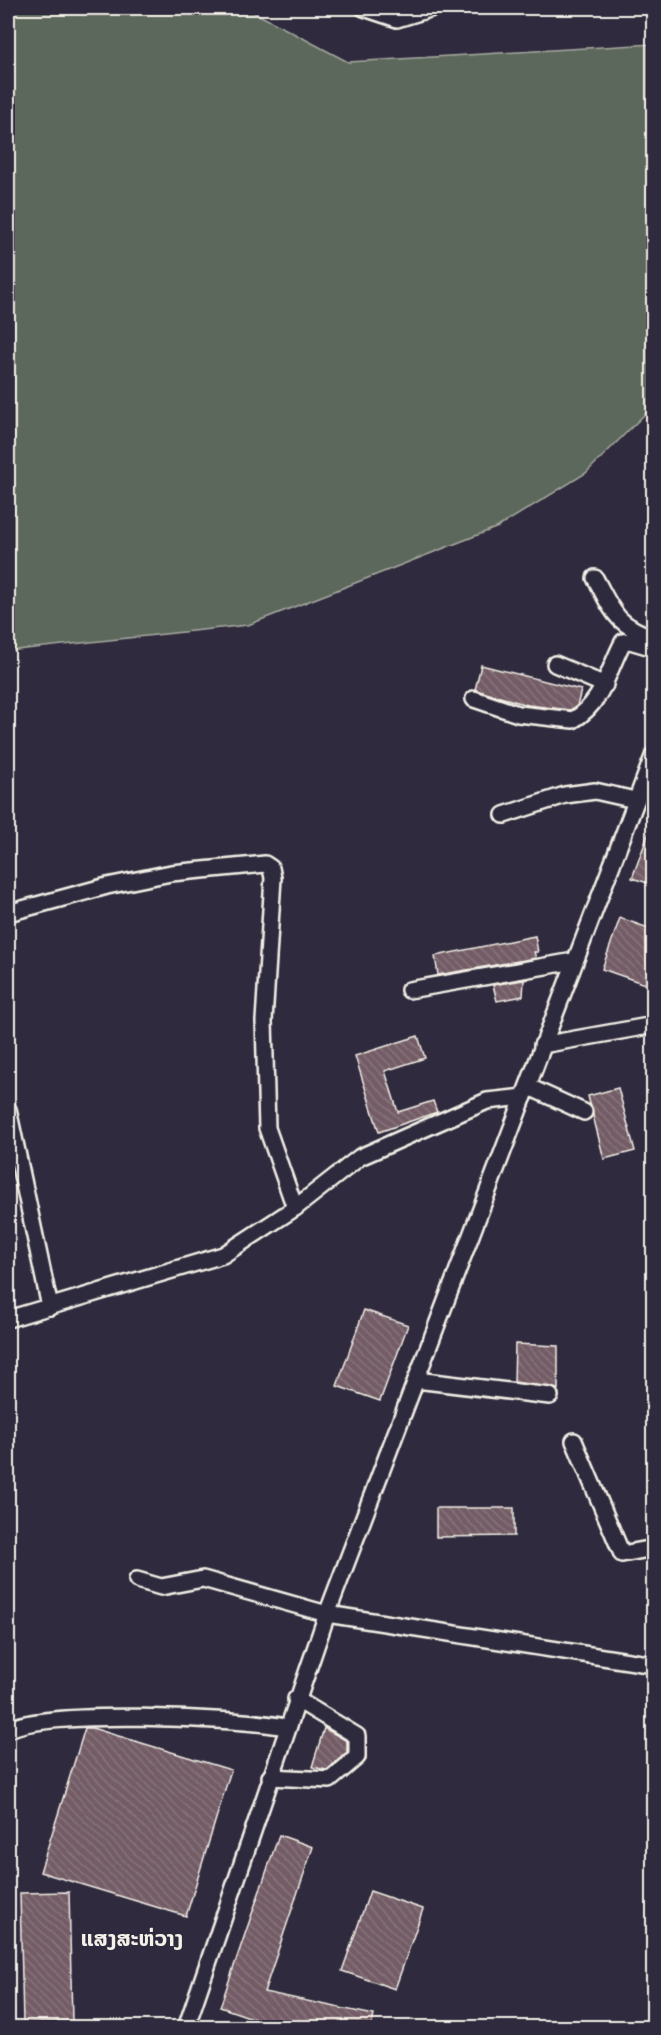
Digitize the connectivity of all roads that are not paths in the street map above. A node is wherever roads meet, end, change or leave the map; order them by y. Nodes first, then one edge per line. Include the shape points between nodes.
1 (364, 8) edge
2 (433, 8) edge
3 (595, 578) dead end
4 (654, 638) edge
5 (654, 648) edge
6 (555, 664) dead end
7 (605, 685) junction
8 (474, 699) dead end
9 (654, 754) edge
10 (635, 800) junction
11 (504, 814) dead end
12 (8, 913) edge
13 (574, 961) junction
14 (409, 990) dead end
15 (654, 1025) edge
16 (542, 1045) junction
17 (526, 1092) junction
18 (8, 1109) edge
19 (584, 1112) dead end
20 (295, 1208) junction
21 (50, 1306) junction
22 (8, 1319) edge
23 (416, 1380) junction
24 (550, 1396) dead end
25 (574, 1441) dead end
26 (654, 1548) edge
27 (137, 1580) dead end
28 (327, 1614) junction
29 (654, 1665) edge
30 (296, 1699) junction
31 (286, 1727) junction
32 (8, 1730) edge
33 (270, 1777) junction
34 (186, 2028) edge

1 - 2 street via 397,19
3 - 4 street via 617,619 631,630
5 - 7 street via 623,642
6 - 7 street
7 - 8 street via 594,702 573,720 518,714
9 - 10 street
10 - 11 street via 595,791 565,795
10 - 13 street
12 - 20 street via 171,873 266,864 271,868 264,1021 267,1128
13 - 14 street
13 - 16 street
15 - 16 street
16 - 17 street
17 - 19 street
17 - 20 street via 487,1101 360,1157
17 - 23 street
18 - 21 street
20 - 21 street via 213,1259
21 - 22 street
23 - 24 street
23 - 28 street
25 - 26 street via 622,1554
27 - 28 street via 161,1587 203,1579
28 - 29 street
28 - 30 street
30 - 31 street
30 - 33 street via 357,1736 357,1757 330,1780
31 - 32 street via 262,1722 110,1718 44,1719
31 - 33 street
33 - 34 street

